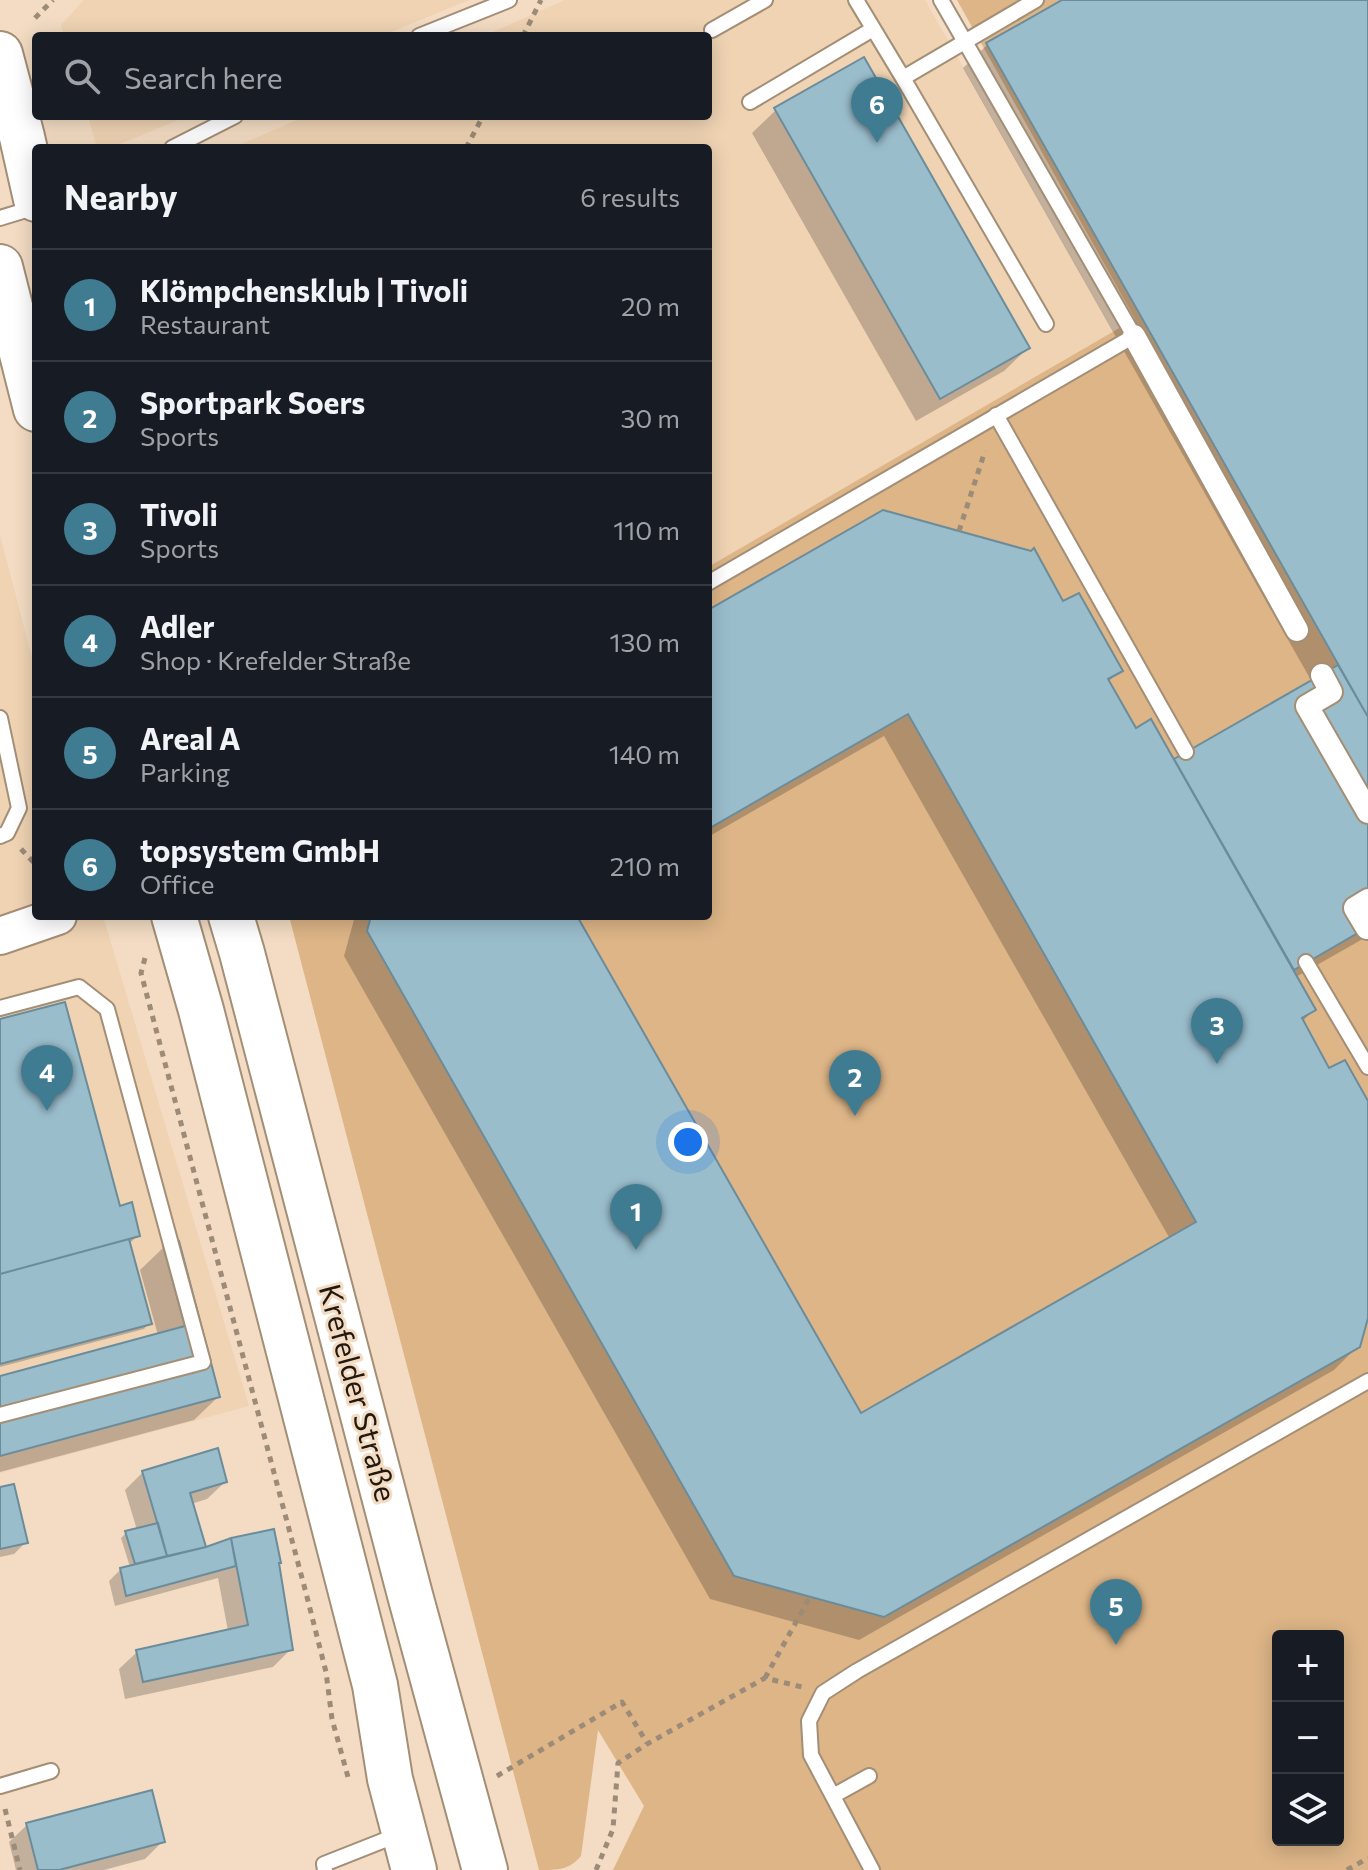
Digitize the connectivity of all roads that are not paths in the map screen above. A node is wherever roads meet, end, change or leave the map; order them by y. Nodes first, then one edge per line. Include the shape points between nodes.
1 (509, 0) edge
2 (765, 0) edge
3 (856, 0) edge
4 (941, 0) edge
5 (1036, 0) edge
6 (873, 29) junction
7 (712, 30) dead end
8 (429, 32) edge
9 (965, 41) junction
10 (0, 54) edge
11 (903, 78) junction
12 (1006, 80) dead end
13 (991, 89) junction
14 (750, 102) dead end
15 (227, 120) edge
16 (180, 144) edge
17 (32, 181) edge
18 (32, 208) edge
19 (0, 218) edge
20 (0, 267) edge
21 (1046, 324) dead end
22 (1134, 336) junction
23 (32, 393) edge
24 (996, 415) junction
25 (712, 581) edge
26 (1297, 630) dead end
27 (1322, 675) dead end
28 (0, 718) edge
29 (1186, 752) dead end
30 (1368, 812) edge
31 (0, 836) edge
32 (1368, 900) edge
33 (46, 920) edge
34 (175, 920) edge
35 (232, 920) edge
36 (1367, 928) edge
37 (0, 936) edge
38 (1306, 962) dead end
39 (0, 1008) edge
40 (1368, 1067) edge
41 (1368, 1381) edge
42 (0, 1415) edge
43 (51, 1771) dead end
44 (869, 1776) dead end
45 (2, 1793) edge
46 (833, 1796) junction
47 (409, 1851) edge
48 (325, 1870) edge
49 (485, 1870) edge
50 (872, 1870) edge

1 - 8 lane
2 - 7 lane
3 - 6 lane
4 - 9 lane
5 - 9 lane
6 - 11 lane
6 - 14 lane
9 - 11 lane
9 - 13 lane
10 - 17 main road
11 - 21 lane
12 - 13 lane
13 - 22 lane
15 - 16 lane
18 - 19 lane
20 - 23 main road
22 - 24 lane
22 - 26 street
24 - 25 lane
24 - 29 lane
27 - 30 street via 1331,692 1307,706
28 - 31 lane via 19,808 7,833
32 - 36 street via 1355,908
33 - 37 street
34 - 47 main road, Krefelder Straße via 375,1685 390,1779
35 - 49 main road, Krefelder Straße
38 - 40 lane
39 - 42 lane via 79,987 107,1009 203,1362
41 - 46 lane via 823,1693 809,1721 811,1755
43 - 45 lane
44 - 46 lane
46 - 50 lane
47 - 48 lane via 324,1864

